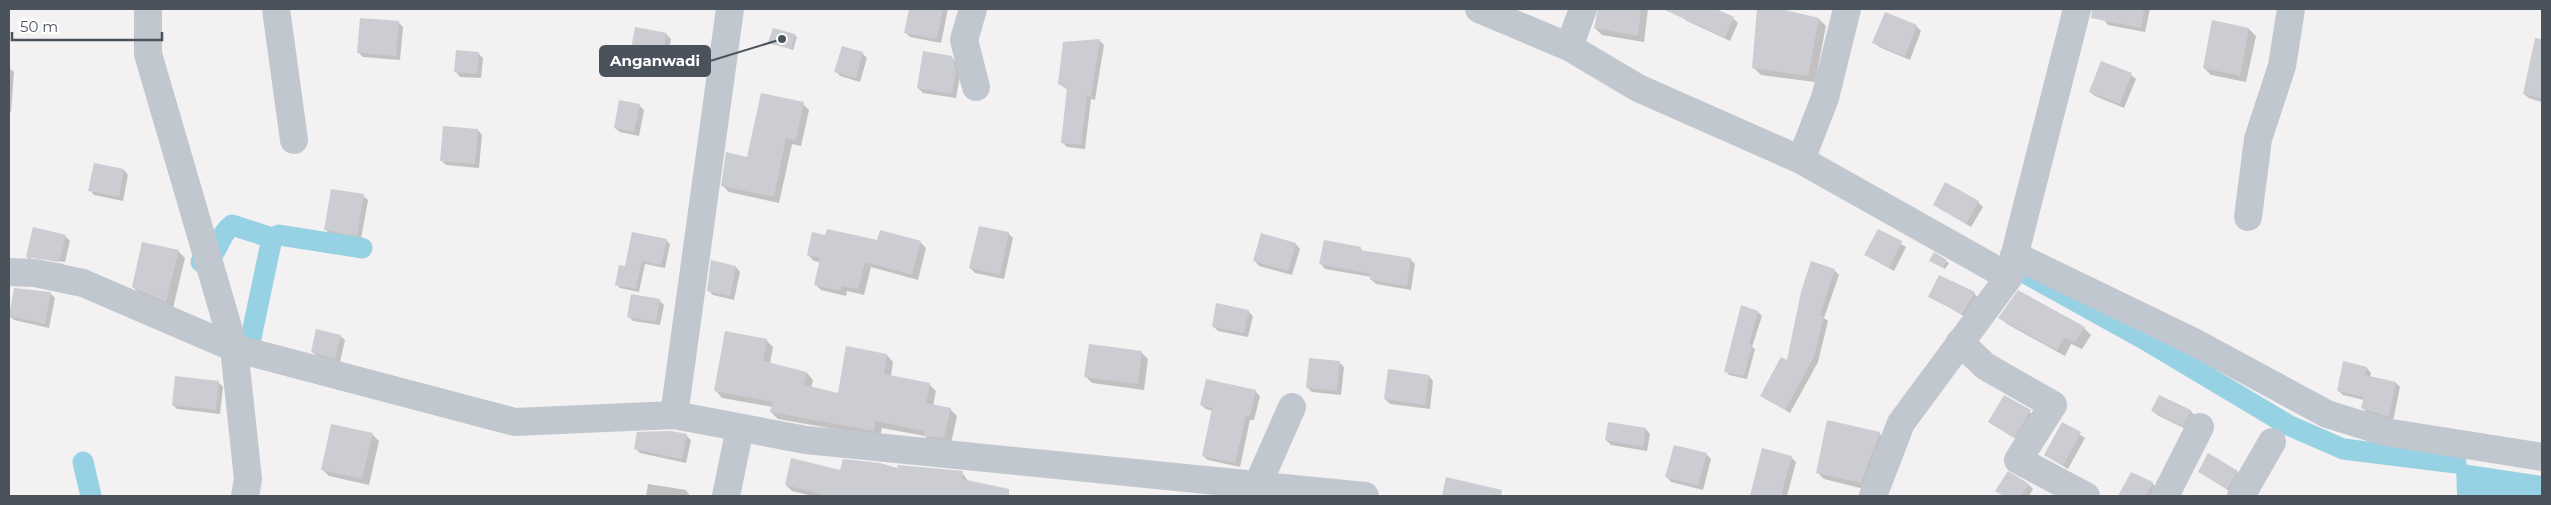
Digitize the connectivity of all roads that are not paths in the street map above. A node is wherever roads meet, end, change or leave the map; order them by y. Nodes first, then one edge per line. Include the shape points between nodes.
1 (148, 9) edge
2 (276, 9) edge
3 (730, 9) edge
4 (973, 9) edge
5 (1480, 9) edge
6 (1583, 9) edge
7 (1847, 9) edge
8 (2077, 9) edge
9 (2291, 9) edge
10 (1569, 47) junction
11 (976, 87) dead end
12 (1700, 95) dead end
13 (294, 140) dead end
14 (1803, 153) junction
15 (2248, 217) dead end
16 (2012, 266) junction
17 (9, 272) edge
18 (1960, 342) junction
19 (234, 348) junction
20 (1292, 407) dead end
21 (674, 415) junction
22 (2200, 427) dead end
23 (740, 428) junction
24 (2272, 442) dead end
25 (2542, 457) edge
26 (1258, 484) junction
27 (245, 496) edge
28 (726, 496) edge
29 (1365, 496) edge
30 (1873, 496) edge
31 (2086, 496) edge
32 (2165, 496) edge
33 (2241, 496) edge

1 - 19 street via 148,54
2 - 13 street
3 - 21 street
4 - 11 street via 964,40
5 - 10 street
6 - 10 street
7 - 14 street via 1825,98
8 - 16 street
9 - 15 street via 2282,66 2258,140
10 - 14 street via 1638,88
12 - 14 street
14 - 16 street
16 - 18 street
16 - 25 street via 2192,341 2327,414 2385,432
17 - 19 street via 35,273 83,284
18 - 30 street via 1901,423
18 - 31 street via 1985,366 2053,405 2018,460
19 - 21 street via 515,422
19 - 27 street via 248,479
20 - 26 street
21 - 23 street
22 - 32 street
23 - 26 street via 816,441
23 - 28 street
24 - 33 street
26 - 29 street

